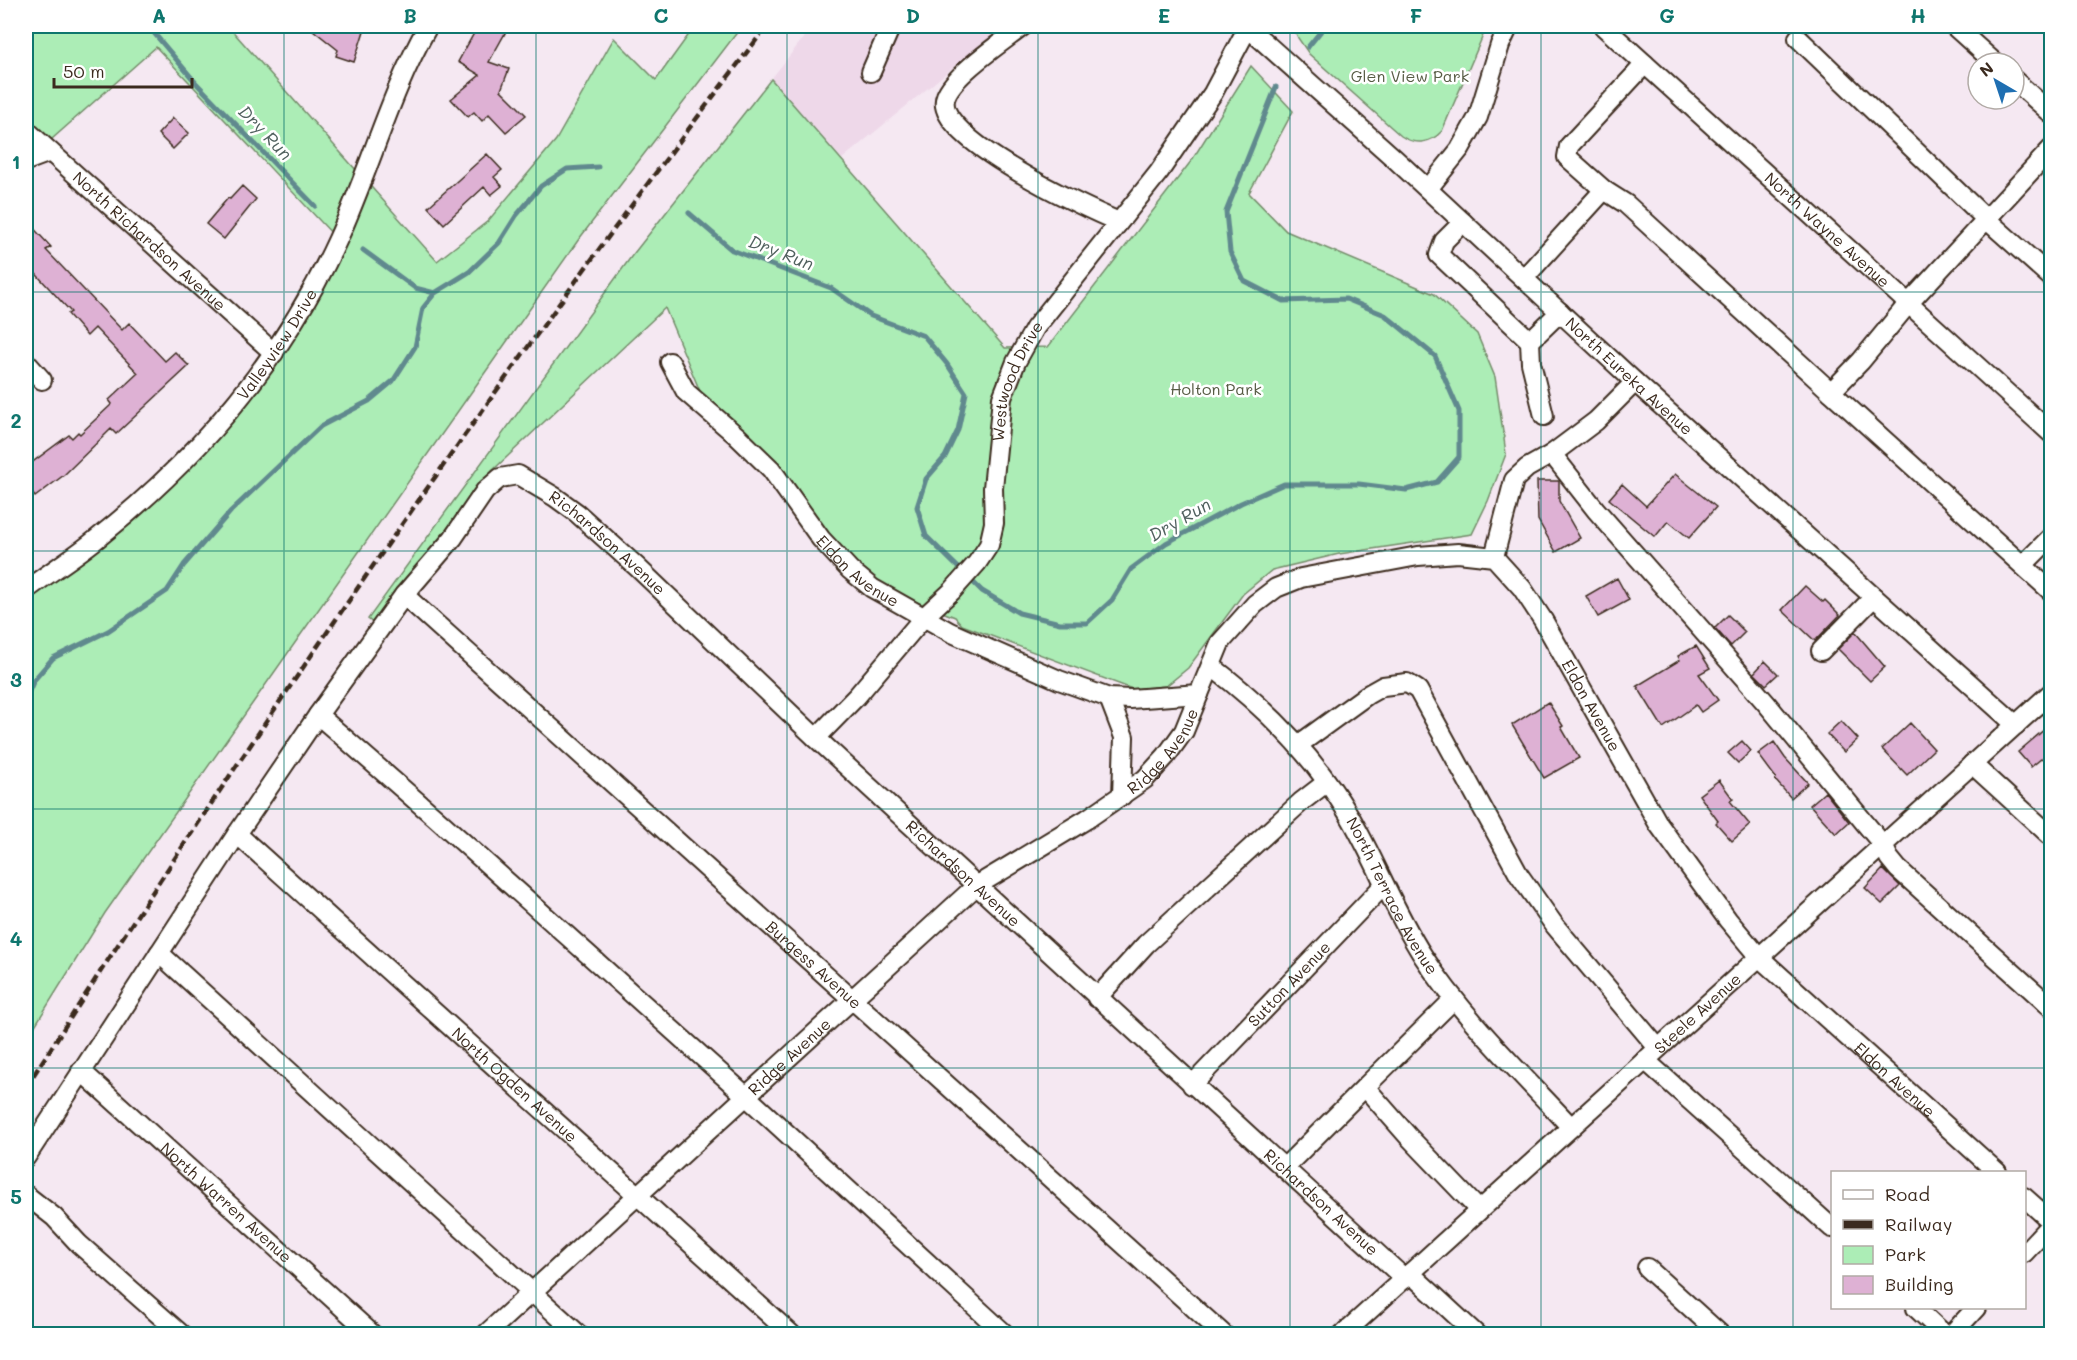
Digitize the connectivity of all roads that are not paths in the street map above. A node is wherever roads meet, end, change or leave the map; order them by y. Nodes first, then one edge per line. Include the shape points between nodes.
1 (428, 26) edge
2 (891, 26) edge
3 (1023, 26) edge
4 (1247, 26) edge
5 (1509, 26) edge
6 (1603, 26) edge
7 (1954, 26) edge
8 (1798, 38) dead end
9 (1982, 51) edge
10 (1645, 63) junction
11 (871, 72) dead end
12 (2026, 91) edge
13 (2052, 114) edge
14 (26, 130) edge
15 (2052, 148) edge
16 (50, 152) junction
17 (26, 161) edge
18 (1428, 189) junction
19 (1604, 190) junction
20 (1986, 219) junction
21 (1119, 222) junction
22 (1463, 222) junction
23 (1524, 278) junction
24 (2052, 278) edge
25 (1908, 304) junction
26 (1560, 312) junction
27 (1530, 342) junction
28 (274, 353) junction
29 (670, 362) dead end
30 (26, 363) edge
31 (42, 380) dead end
32 (1635, 382) junction
33 (1831, 392) junction
34 (1544, 416) dead end
35 (2052, 434) edge
36 (1552, 454) junction
37 (2052, 536) edge
38 (1494, 557) junction
39 (2023, 566) junction
40 (26, 590) edge
41 (2052, 592) edge
42 (404, 595) junction
43 (1874, 597) junction
44 (923, 618) junction
45 (1821, 651) dead end
46 (1211, 666) junction
47 (2052, 692) edge
48 (1199, 694) junction
49 (1109, 698) junction
50 (318, 715) junction
51 (2016, 725) junction
52 (816, 738) junction
53 (1298, 745) junction
54 (1972, 764) junction
55 (1328, 782) junction
56 (1122, 796) junction
57 (237, 834) junction
58 (2052, 837) edge
59 (1883, 844) junction
60 (1384, 885) junction
61 (976, 886) junction
62 (159, 953) junction
63 (1759, 957) junction
64 (1097, 998) junction
65 (852, 999) junction
66 (1454, 999) junction
67 (2052, 1008) edge
68 (1652, 1054) junction
69 (81, 1071) junction
70 (1192, 1085) junction
71 (1365, 1087) junction
72 (746, 1096) junction
73 (1571, 1127) junction
74 (26, 1157) edge
75 (1284, 1168) junction
76 (1995, 1171) edge
77 (26, 1195) edge
78 (638, 1196) junction
79 (2026, 1198) edge
80 (1479, 1210) junction
81 (2052, 1222) edge
82 (1831, 1226) edge
83 (2026, 1252) edge
84 (1647, 1268) dead end
85 (1407, 1276) junction
86 (531, 1293) junction
87 (1917, 1309) edge
88 (1975, 1309) edge
89 (181, 1335) edge
90 (372, 1335) edge
91 (486, 1335) edge
92 (578, 1335) edge
93 (791, 1335) edge
94 (1005, 1335) edge
95 (1223, 1335) edge
96 (1343, 1335) edge
97 (1476, 1335) edge
98 (1720, 1335) edge
99 (1944, 1335) edge
100 (1952, 1335) edge

1 - 28 street, Valleyview Drive via 398,87 338,240 307,303
2 - 11 street
3 - 21 street via 952,84 944,98 947,113 957,128 997,159 1078,205
4 - 18 street, North Eureka Avenue
4 - 21 street, Westwood Drive via 1213,93
5 - 18 street via 1478,117
6 - 10 street, North Wayne Avenue
7 - 9 street
8 - 20 street
10 - 19 street via 1569,146 1567,158
10 - 25 street, North Wayne Avenue
12 - 13 street
14 - 16 street, North Richardson Avenue
15 - 20 street
16 - 17 street
16 - 28 street, North Richardson Avenue
18 - 22 street, North Eureka Avenue
19 - 23 street
19 - 33 street via 1626,204
20 - 24 street
20 - 25 street
21 - 44 street, Westwood Drive via 1035,328 1016,362 1002,398 993,488 994,523 989,545 952,591
22 - 23 street, North Eureka Avenue
22 - 27 street via 1444,242 1439,255
23 - 26 street, North Eureka Avenue
25 - 33 street
25 - 35 street, North Wayne Avenue
26 - 27 street
26 - 32 street, North Eureka Avenue
27 - 34 street
28 - 40 street, Valleyview Drive via 210,434 156,489
29 - 44 street, Eldon Avenue via 686,392 771,469 821,539 850,570
30 - 31 street
32 - 36 street via 1596,421
32 - 43 street, North Eureka Avenue
33 - 39 street
36 - 38 street via 1514,480
36 - 59 street
37 - 39 street
38 - 46 street via 1418,556 1301,578 1276,588 1255,604 1220,643
38 - 63 street, Eldon Avenue via 1522,588 1543,620 1659,825
39 - 41 street
42 - 50 street
42 - 52 street, Richardson Avenue via 453,538 485,492 501,478 518,475 585,521
42 - 65 street, Burgess Avenue
43 - 45 street
43 - 51 street, North Eureka Avenue
44 - 49 street, Eldon Avenue via 1059,680
44 - 52 street, Westwood Drive
46 - 48 street
46 - 53 street, North Terrace Avenue
47 - 51 street, Steele Avenue
48 - 49 street, Eldon Avenue
48 - 56 street, Ridge Avenue via 1184,731 1166,756
49 - 56 street via 1124,737
50 - 57 street
50 - 72 street
51 - 54 street, Steele Avenue
52 - 61 street, Richardson Avenue
53 - 55 street, North Terrace Avenue
53 - 68 street via 1383,686 1407,683 1418,690 1519,875
54 - 58 street
54 - 59 street, Steele Avenue
55 - 60 street, North Terrace Avenue
55 - 64 street via 1301,802 1146,944
56 - 61 street, Ridge Avenue
57 - 62 street
57 - 78 street, North Ogden Avenue
59 - 63 street, Steele Avenue
59 - 67 street via 1898,869
60 - 66 street, North Terrace Avenue via 1407,931
60 - 70 street, Sutton Avenue
61 - 64 street, Richardson Avenue
61 - 65 street, Ridge Avenue
62 - 69 street
62 - 86 street
63 - 68 street, Steele Avenue
63 - 76 street, Eldon Avenue
64 - 70 street, Richardson Avenue
65 - 72 street, Ridge Avenue
65 - 95 street, Burgess Avenue
66 - 71 street
66 - 73 street, North Terrace Avenue
68 - 73 street, Steele Avenue
68 - 82 street
69 - 74 street
69 - 90 street, North Warren Avenue
70 - 75 street, Richardson Avenue
71 - 75 street
71 - 80 street
72 - 78 street, Ridge Avenue
72 - 94 street
73 - 80 street, Steele Avenue
75 - 85 street, Richardson Avenue
77 - 89 street
78 - 86 street, Ridge Avenue
78 - 93 street, North Ogden Avenue
79 - 81 street
80 - 85 street, Steele Avenue
81 - 83 street
84 - 98 street
85 - 96 street, Steele Avenue
85 - 97 street, Richardson Avenue
86 - 91 street, Ridge Avenue
86 - 92 street
87 - 99 street
88 - 100 street

